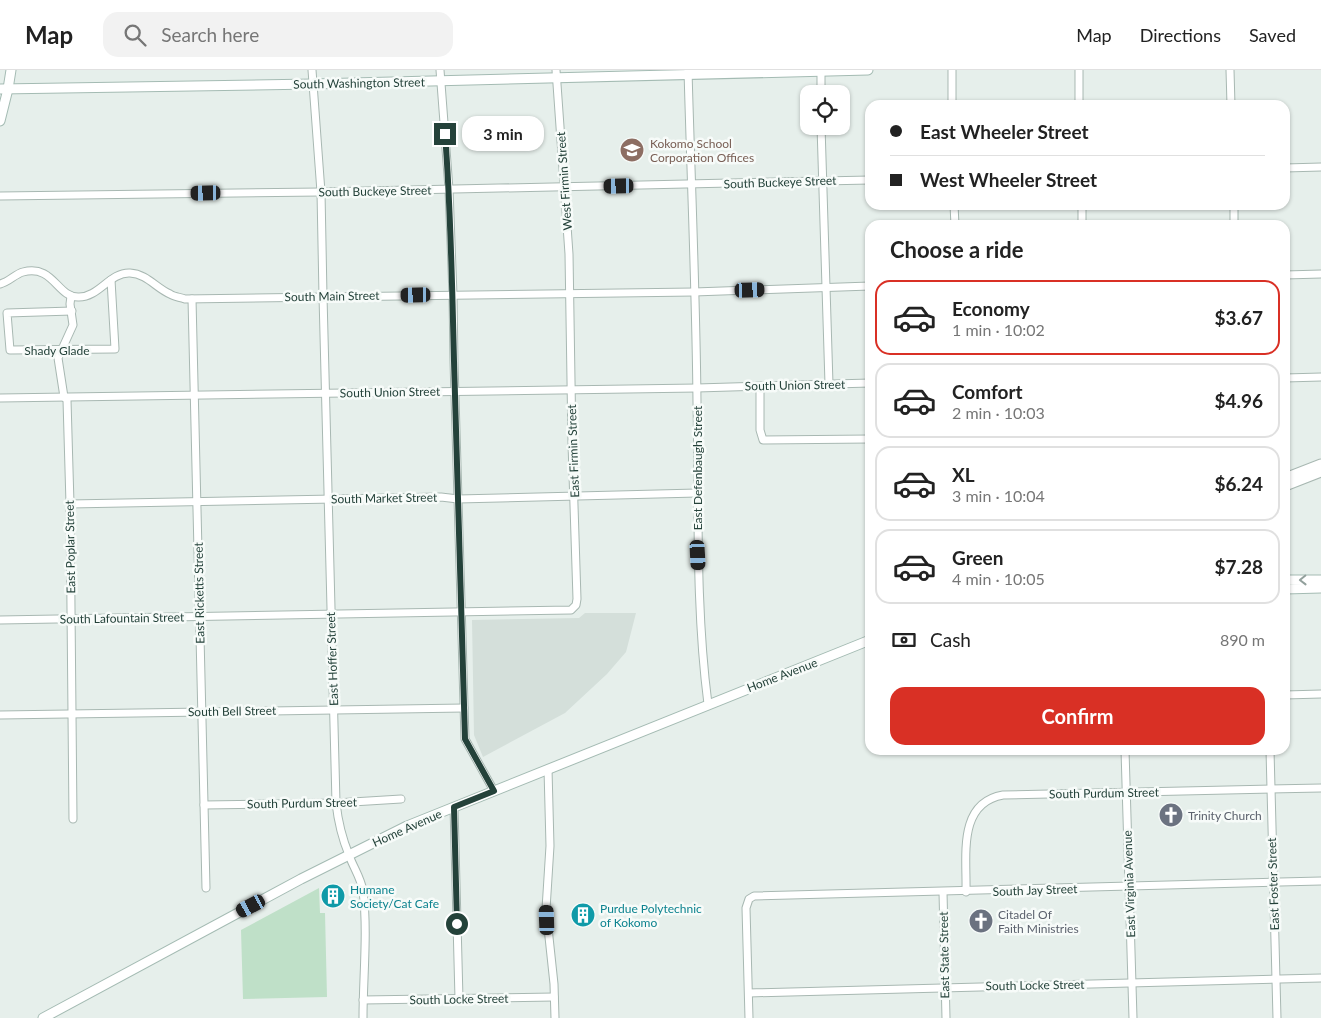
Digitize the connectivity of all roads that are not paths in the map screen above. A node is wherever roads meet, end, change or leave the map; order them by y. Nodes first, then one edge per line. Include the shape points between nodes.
1 (11, 70) edge
2 (312, 70) edge
3 (440, 70) edge
4 (868, 70) edge
5 (952, 70) edge
6 (1079, 70) edge
7 (1230, 70) edge
8 (821, 71) edge
9 (688, 72) edge
10 (557, 74) edge
11 (441, 81) junction
12 (313, 84) junction
13 (821, 85) edge
14 (4, 89) edge
15 (952, 100) edge
16 (1079, 100) edge
17 (1231, 100) edge
18 (0, 120) edge
19 (822, 135) edge
20 (1290, 168) edge
21 (1321, 168) edge
22 (865, 180) edge
23 (824, 181) junction
24 (691, 185) junction
25 (565, 187) junction
26 (449, 189) junction
27 (321, 192) junction
28 (0, 196) edge
29 (1321, 274) edge
30 (1290, 275) edge
31 (111, 280) junction
32 (0, 284) edge
33 (865, 286) edge
34 (825, 288) junction
35 (694, 292) junction
36 (570, 293) junction
37 (454, 295) junction
38 (70, 296) junction
39 (323, 296) junction
40 (192, 299) junction
41 (72, 311) junction
42 (62, 349) junction
43 (1321, 377) edge
44 (1290, 378) edge
45 (865, 383) edge
46 (829, 384) junction
47 (760, 386) junction
48 (697, 388) junction
49 (571, 389) junction
50 (455, 391) junction
51 (326, 393) junction
52 (195, 394) junction
53 (64, 397) junction
54 (0, 398) edge
55 (865, 439) edge
56 (1321, 464) edge
57 (1321, 472) edge
58 (1290, 476) edge
59 (1290, 484) edge
60 (697, 493) junction
61 (574, 497) junction
62 (328, 499) junction
63 (458, 499) junction
64 (196, 502) junction
65 (70, 504) junction
66 (1290, 580) edge
67 (1321, 580) edge
68 (1321, 588) edge
69 (1290, 589) edge
70 (574, 608) joint
71 (461, 611) junction
72 (331, 614) junction
73 (200, 616) junction
74 (71, 618) junction
75 (0, 620) edge
76 (865, 642) edge
77 (1321, 694) edge
78 (1290, 695) edge
79 (708, 704) junction
80 (464, 708) junction
81 (334, 709) junction
82 (201, 711) junction
83 (72, 714) junction
84 (0, 715) edge
85 (1125, 755) edge
86 (1270, 755) edge
87 (548, 769) junction
88 (1321, 788) edge
89 (1272, 789) junction
90 (494, 791) junction
91 (1126, 793) junction
92 (401, 799) dead end
93 (336, 802) junction
94 (204, 804) junction
95 (454, 807) junction
96 (73, 818) dead end
97 (348, 855) junction
98 (1321, 881) edge
99 (1273, 882) junction
100 (1129, 887) junction
101 (206, 888) dead end
102 (943, 892) junction
103 (966, 892) junction
104 (1321, 978) edge
105 (1276, 979) junction
106 (1133, 983) junction
107 (945, 987) junction
108 (748, 993) junction
109 (554, 997) junction
110 (459, 999) junction
111 (363, 1000) junction
112 (44, 1018) edge
113 (363, 1018) edge
114 (555, 1018) edge
115 (749, 1018) edge
116 (946, 1018) edge
117 (1133, 1018) edge
118 (1277, 1018) edge

1 - 14 main road
2 - 12 street, East Hoffer Street
3 - 11 street
4 - 8 main road, South Washington Street
5 - 15 street
6 - 16 street
7 - 17 street
8 - 9 main road, South Washington Street
8 - 13 street
9 - 10 main road, South Washington Street
9 - 24 street, East Defenbaugh Street
10 - 11 main road, South Washington Street
10 - 25 street, West Firmin Street
11 - 12 main road, South Washington Street
11 - 26 street
12 - 14 main road, South Washington Street
12 - 27 street, East Hoffer Street
14 - 18 main road
19 - 23 street
20 - 21 street
22 - 23 street, South Buckeye Street
23 - 24 street, South Buckeye Street
23 - 34 street
24 - 25 street, South Buckeye Street
24 - 35 street, East Defenbaugh Street
25 - 26 street, South Buckeye Street
25 - 36 street, West Firmin Street
26 - 27 street, South Buckeye Street
26 - 37 street
27 - 28 street, South Buckeye Street
27 - 39 street, East Hoffer Street
29 - 30 street
31 - 38 street, South Main Street via 89,296
31 - 40 street, South Main Street via 130,273 146,278 169,294
31 - 42 street, Shady Glade via 115,349
32 - 38 street via 21,272 42,273
33 - 34 street, South Main Street
34 - 35 street, South Main Street
34 - 46 street
35 - 36 street, South Main Street
35 - 48 street, East Defenbaugh Street
36 - 37 street, South Main Street
36 - 49 street, East Firmin Street
37 - 39 street, South Main Street
37 - 50 street
38 - 41 street
39 - 40 street, South Main Street
39 - 51 street, East Hoffer Street
40 - 52 street, East Ricketts Street
41 - 42 street via 73,325
41 - 42 street, Shady Glade via 7,313 10,350
42 - 53 street, East Poplar Street via 58,358
43 - 44 street
45 - 46 street, South Union Street
46 - 47 street, South Union Street
47 - 48 street, South Union Street
47 - 55 street via 763,440
48 - 49 street, South Union Street
48 - 60 street, East Defenbaugh Street
49 - 50 street, South Union Street
49 - 61 street, East Firmin Street
50 - 51 street, South Union Street
50 - 63 street
51 - 52 street, South Union Street
51 - 62 street, East Hoffer Street
52 - 53 street, South Union Street
52 - 64 street, East Ricketts Street
53 - 54 street, South Union Street
53 - 65 street, East Poplar Street via 67,400
56 - 58 main road
57 - 59 main road
60 - 61 street, South Market Street
60 - 79 street, East Defenbaugh Street via 702,647
61 - 63 street, South Market Street
61 - 70 street, East Firmin Street via 577,599
62 - 63 street, South Market Street
62 - 64 street, South Market Street
62 - 72 street, East Hoffer Street
63 - 71 street
64 - 65 street, South Market Street
64 - 73 street, East Ricketts Street
65 - 74 street, East Poplar Street
67 -> 66 main road
68 - 69 main road
70 - 71 street, South Lafountain Street
71 - 72 street, South Lafountain Street
71 - 80 street
72 - 73 street, South Lafountain Street
72 - 81 street, East Hoffer Street
73 - 74 street, South Lafountain Street
73 - 82 street, East Ricketts Street
74 - 75 street, South Lafountain Street
74 - 83 street, East Poplar Street
76 - 79 main road, Home Avenue
77 - 78 street
79 - 87 main road, Home Avenue
80 - 81 street, South Bell Street
80 - 90 street via 465,739
81 - 82 street, South Bell Street
81 - 93 street, East Hoffer Street
82 - 83 street, South Bell Street
82 - 94 street, East Ricketts Street
83 - 84 street, South Bell Street
83 - 96 street, East Poplar Street
85 - 91 street, East Virginia Avenue
86 - 89 street, East Foster Street
87 - 90 main road, Home Avenue
87 - 109 street via 550,846 546,909
88 - 89 street, South Purdum Street
89 - 91 street, South Purdum Street
89 - 99 street, East Foster Street
90 - 95 main road, Home Avenue
91 - 100 street, East Virginia Avenue
91 - 103 street, South Purdum Street via 1003,795 988,800 974,815 967,830
92 - 93 street, South Purdum Street
93 - 94 street, South Purdum Street
93 - 97 street, East Hoffer Street
94 - 101 street, East Ricketts Street
95 - 97 main road, Home Avenue
95 - 110 street
97 - 111 street, East Hoffer Street via 362,890
97 - 112 main road, Home Avenue
98 - 99 street, South Jay Street
99 - 100 street, South Jay Street
99 - 105 street, East Foster Street
100 - 103 street, South Jay Street
100 - 106 street, East Virginia Avenue
102 - 103 street, South Jay Street
102 - 107 street, East State Street
102 - 108 street, South Jay Street via 754,896 746,908
104 - 105 street, South Locke Street
105 - 106 street, South Locke Street
105 - 118 street, East Foster Street
106 - 107 street, South Locke Street
106 - 117 street, East Virginia Avenue
107 - 108 street, South Locke Street
107 - 116 street, East State Street
108 - 115 street
109 - 110 street, South Locke Street
109 - 114 street
110 - 111 street, South Locke Street
111 - 113 street, East Hoffer Street

